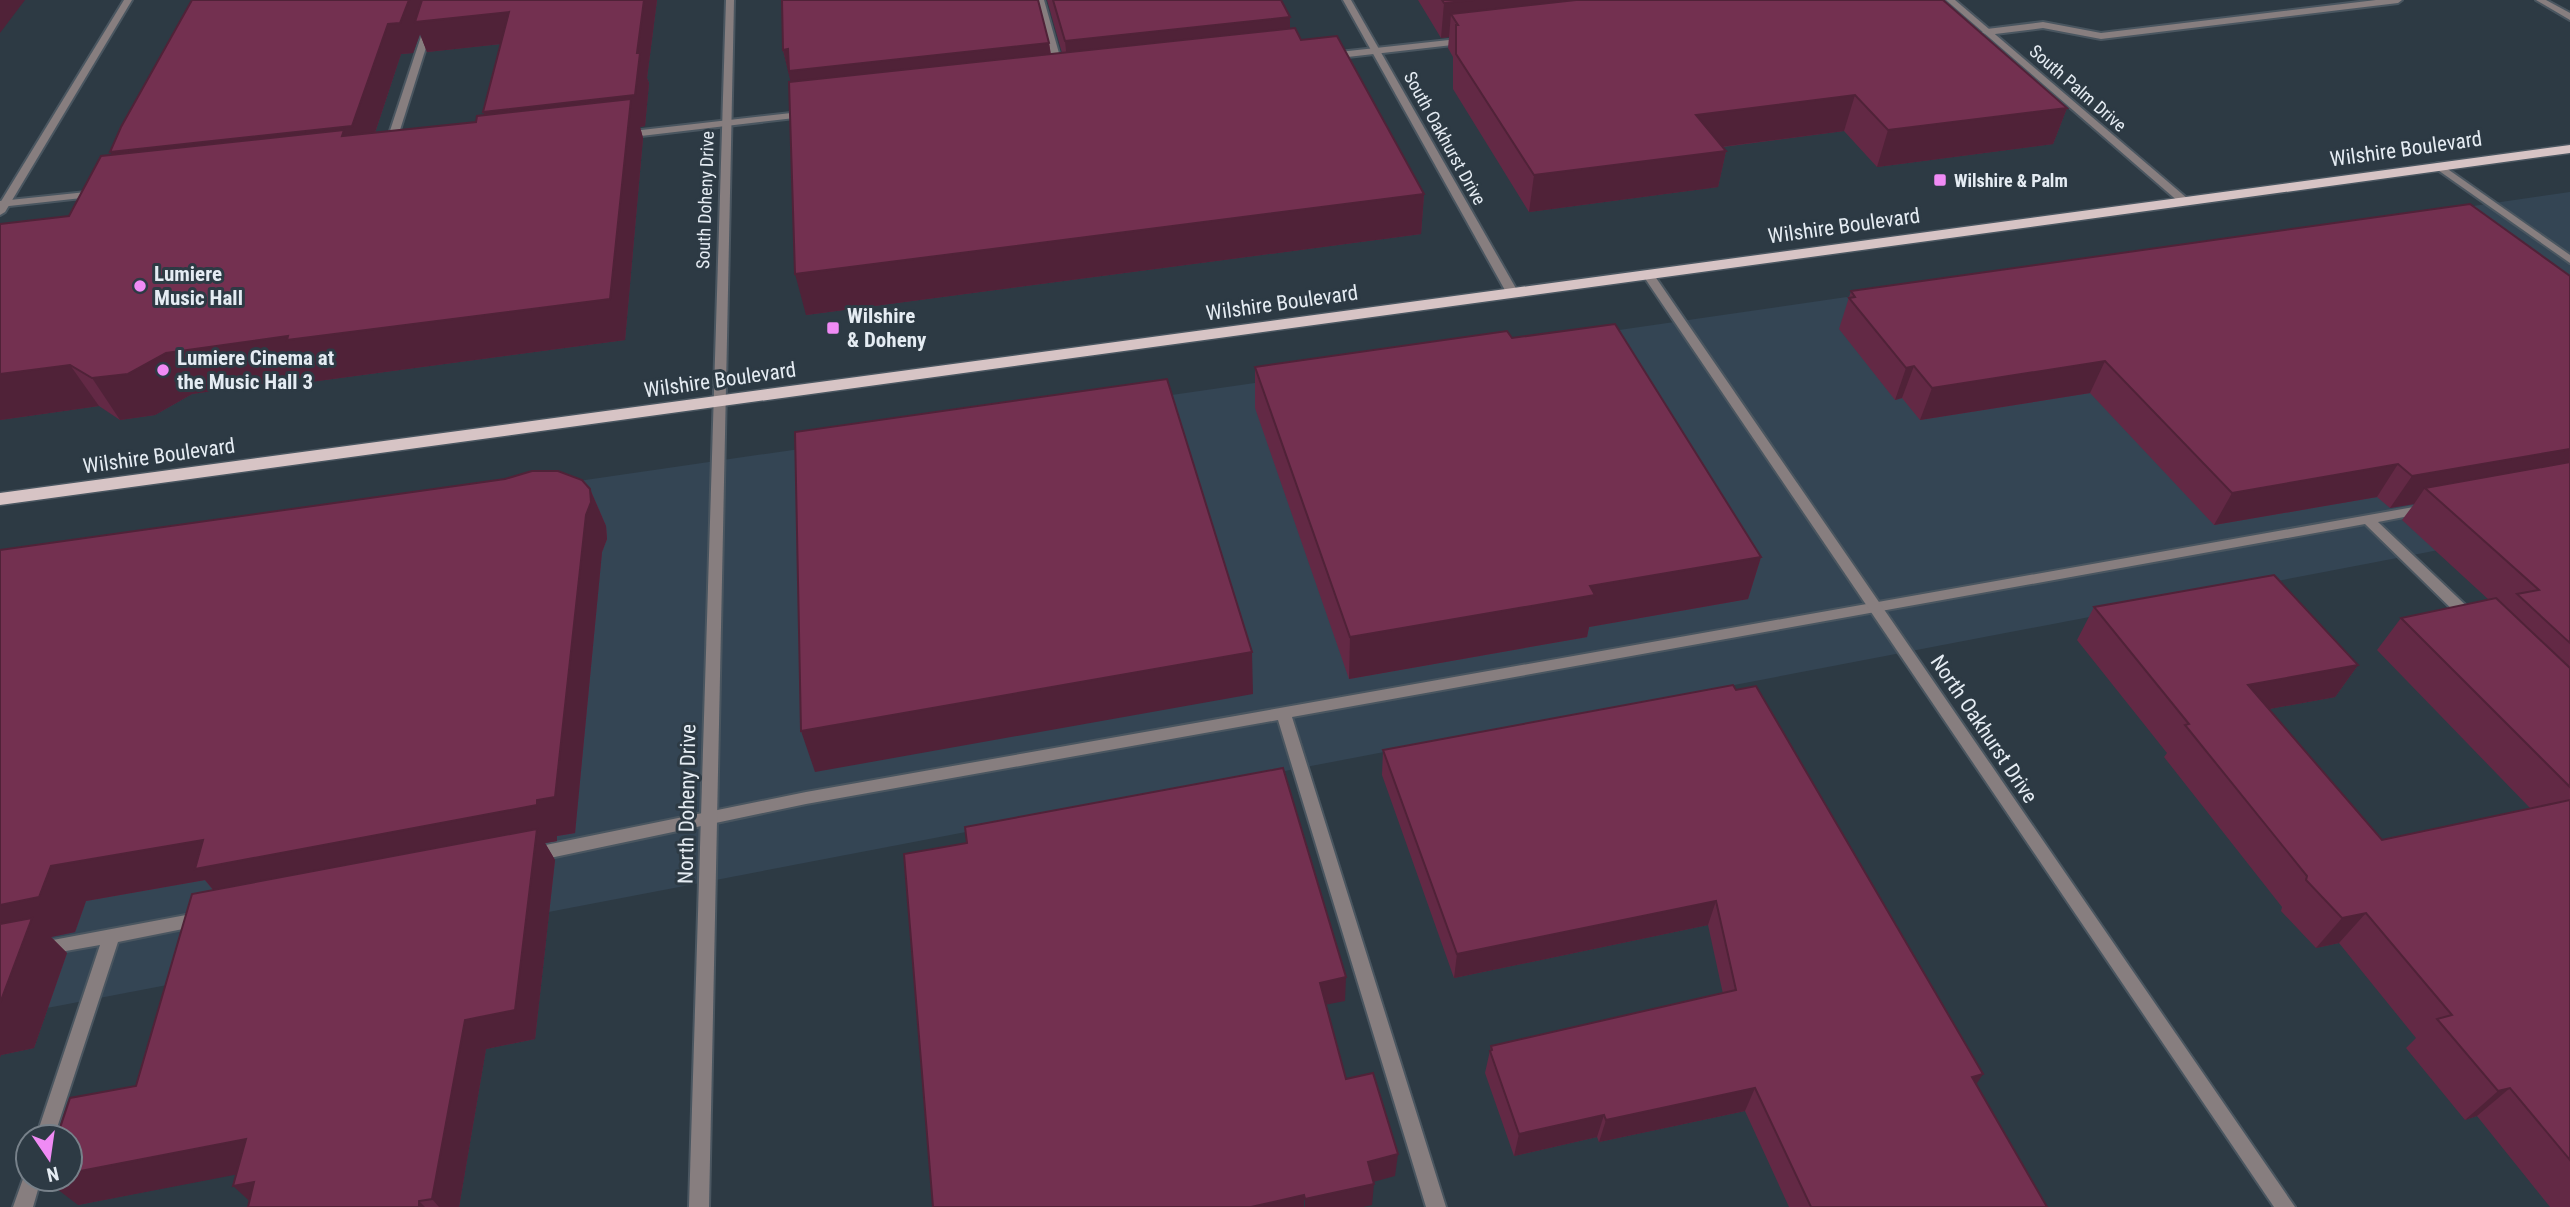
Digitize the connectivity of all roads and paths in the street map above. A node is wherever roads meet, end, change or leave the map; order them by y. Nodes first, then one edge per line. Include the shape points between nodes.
1 (128, 0) edge
2 (437, 0) edge
3 (730, 0) edge
4 (1040, 0) edge
5 (1347, 0) edge
6 (1950, 0) edge
7 (2398, 0) edge
8 (2540, 0) edge
9 (2570, 17) edge
10 (1987, 32) junction
11 (1482, 39) edge
12 (1375, 51) junction
13 (1317, 57) edge
14 (1063, 86) edge
15 (827, 112) edge
16 (725, 123) junction
17 (618, 135) edge
18 (2570, 149) edge
19 (399, 159) edge
20 (2439, 166) junction
21 (114, 192) edge
22 (2185, 201) junction
23 (2, 207) edge
24 (2570, 260) edge
25 (1648, 274) junction
26 (1512, 292) junction
27 (718, 401) junction
28 (0, 499) edge
29 (2435, 507) edge
30 (2367, 519) junction
31 (1876, 607) junction
32 (2483, 631) edge
33 (1283, 713) junction
34 (709, 818) junction
35 (520, 857) edge
36 (220, 915) edge
37 (111, 936) junction
38 (25, 952) edge
39 (51, 1123) edge
40 (699, 1207) edge
41 (1436, 1207) edge
42 (2285, 1207) edge

1 - 23 street
2 - 19 street via 385,161
3 - 16 street, South Doheny Drive
4 - 14 street
5 - 12 street, South Oakhurst Drive
6 - 10 street, South Palm Drive
7 - 10 street via 2101,36 2043,25
8 - 9 street
10 - 22 street, South Palm Drive
11 - 12 street
12 - 13 street
12 - 26 street, South Oakhurst Drive
15 - 16 street
16 - 17 street
16 - 27 street, South Doheny Drive
18 - 20 main road, Wilshire Boulevard
20 - 22 main road, Wilshire Boulevard
20 - 24 street
21 - 23 street
22 - 25 main road, Wilshire Boulevard
25 - 26 main road, Wilshire Boulevard
25 - 31 street, North Oakhurst Drive
26 - 27 main road, Wilshire Boulevard
27 - 28 main road, Wilshire Boulevard
27 - 34 street, North Doheny Drive
29 - 30 street
30 - 31 street
30 - 32 street
31 - 33 street
31 - 42 street, North Oakhurst Drive
33 - 34 street
33 - 41 street
34 - 35 street
34 - 40 street, North Doheny Drive
36 - 37 street
37 - 38 street
37 - 39 street

